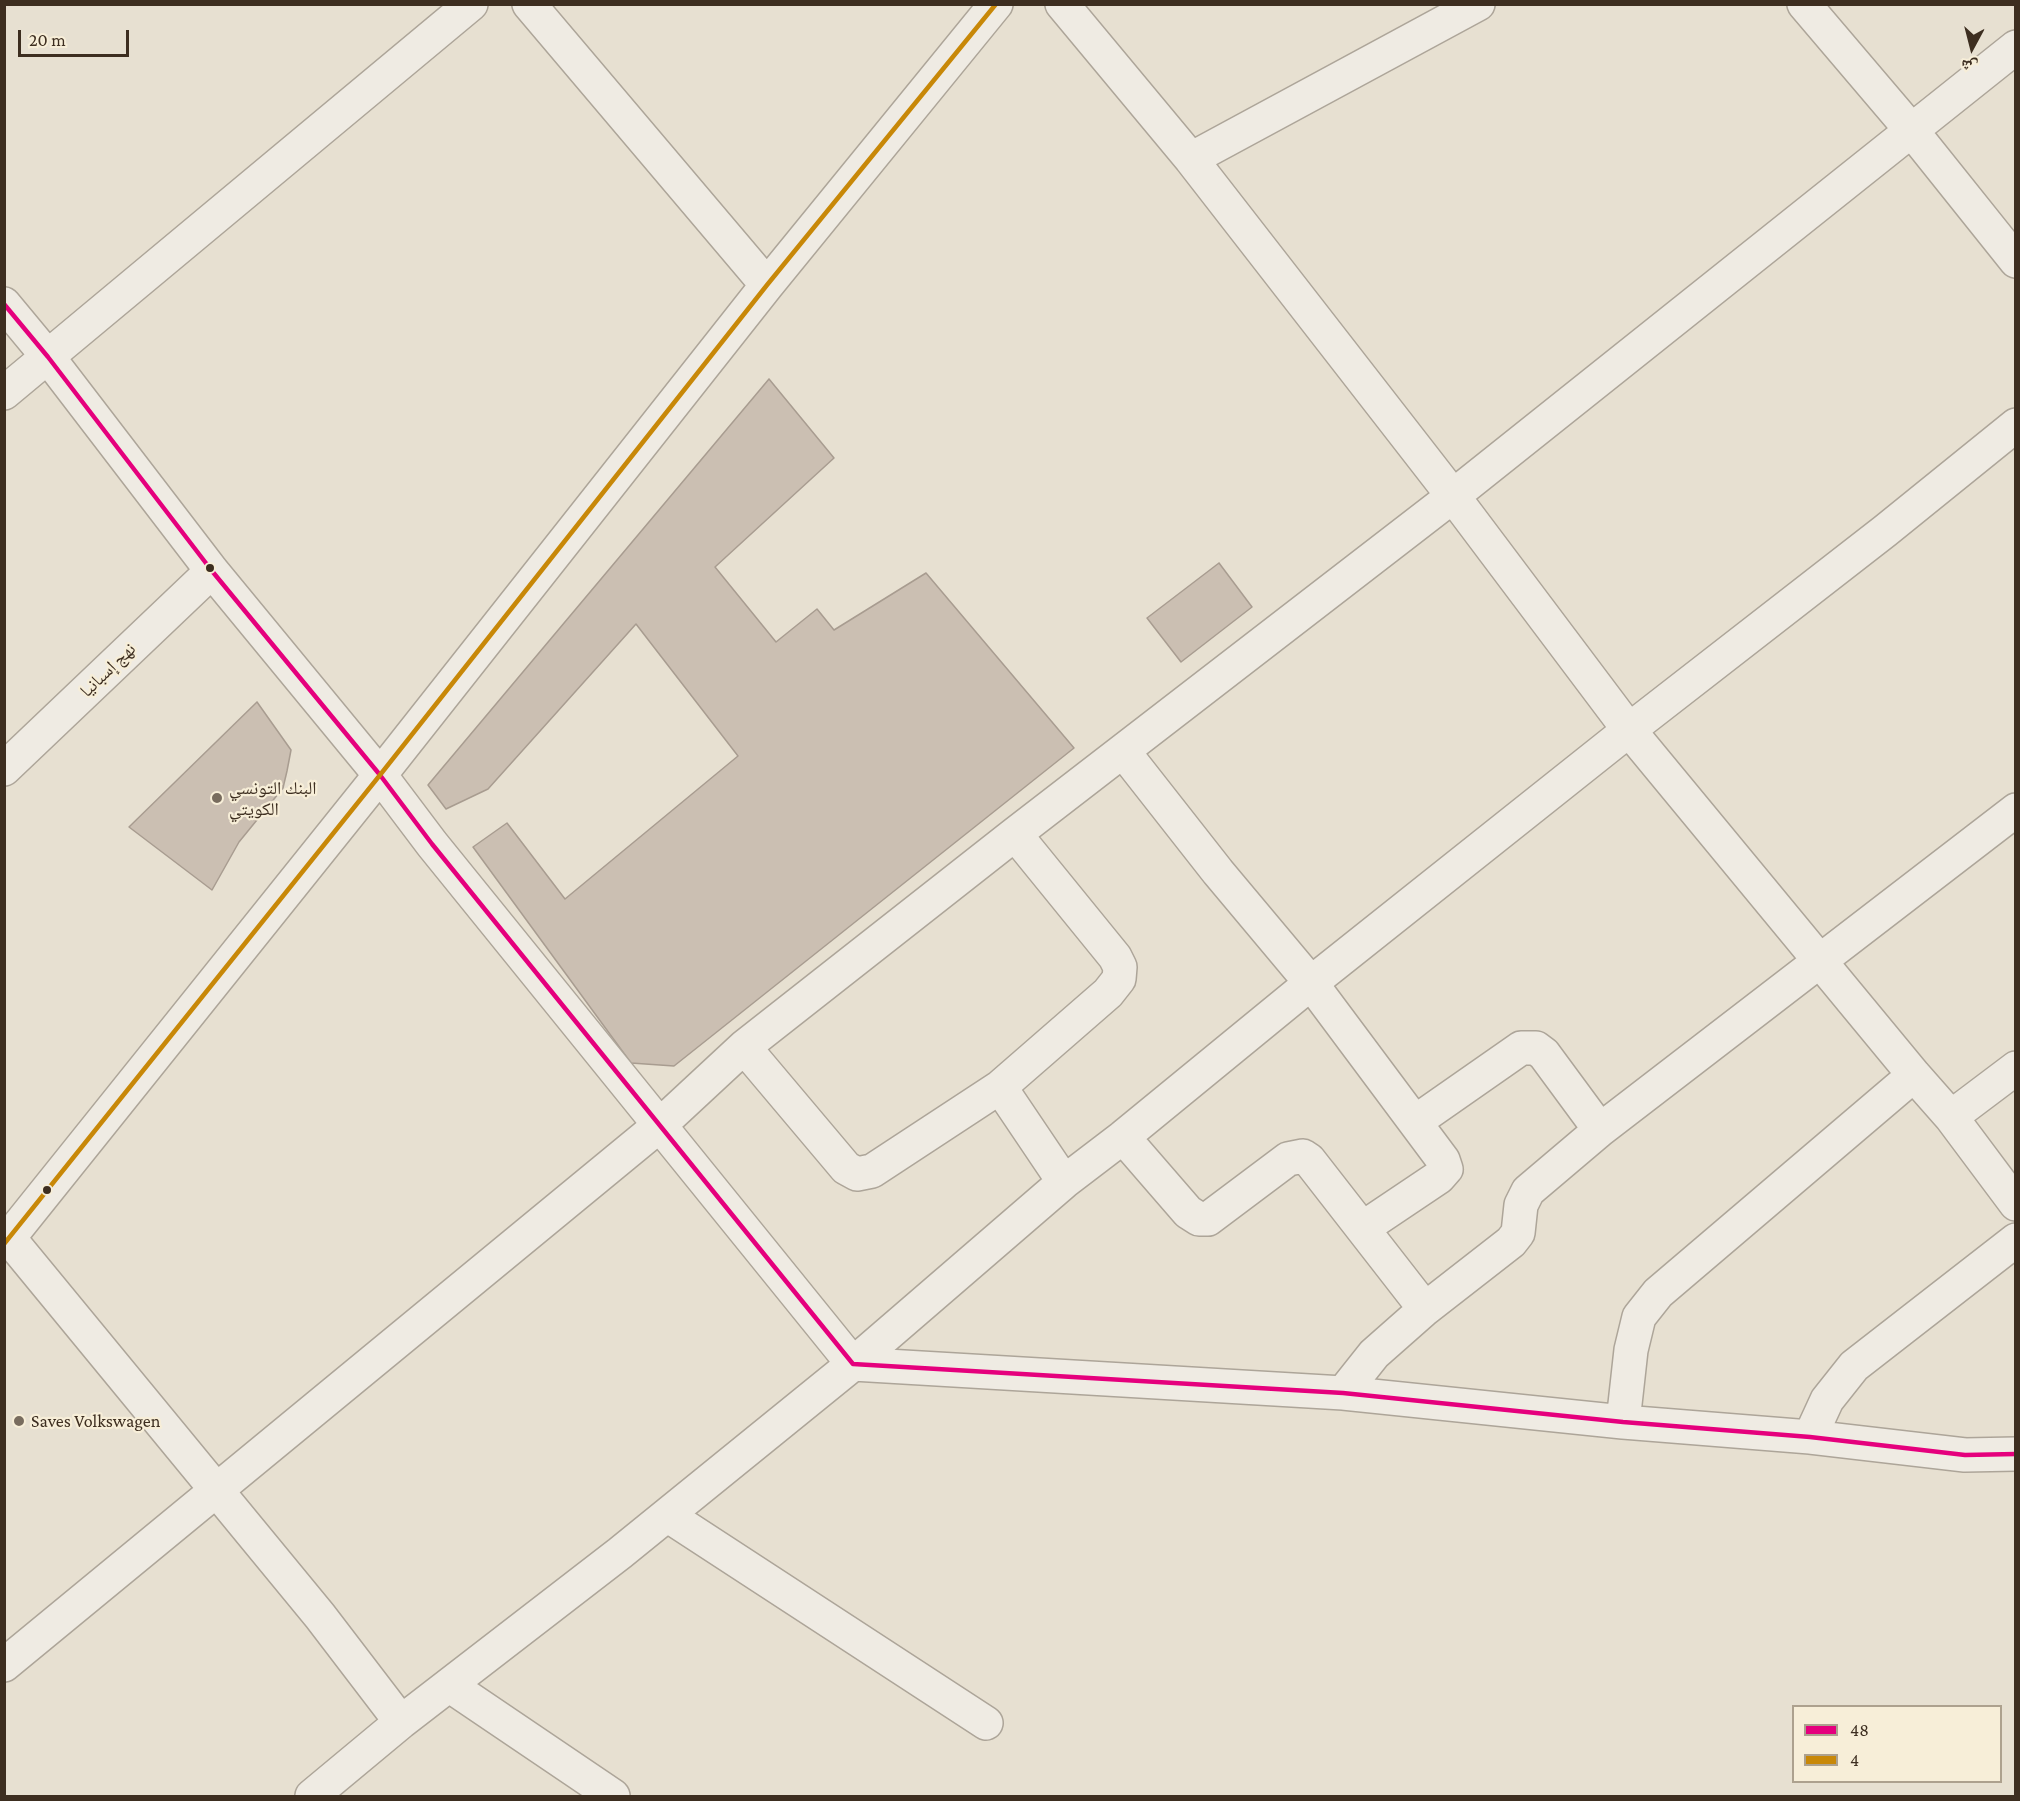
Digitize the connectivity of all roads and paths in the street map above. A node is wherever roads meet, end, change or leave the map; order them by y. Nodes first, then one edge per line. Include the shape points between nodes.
1 (471, 4) edge
2 (529, 4) edge
3 (996, 4) edge
4 (1062, 4) edge
5 (1478, 4) edge
6 (1804, 4) edge
7 (2016, 46) edge
8 (1912, 131) junction
9 (1191, 159) junction
10 (2016, 261) edge
11 (767, 285) junction
12 (4, 304) edge
13 (48, 357) junction
14 (4, 393) edge
15 (2016, 425) edge
16 (1453, 496) junction
17 (212, 571) junction
18 (1629, 730) junction
19 (1123, 751) junction
20 (4, 769) edge
21 (380, 775) junction
22 (2016, 810) edge
23 (1016, 834) junction
24 (1820, 961) junction
25 (1311, 983) junction
26 (744, 1047) junction
27 (2016, 1068) edge
28 (1914, 1076) junction
29 (1000, 1087) junction
30 (1951, 1117) junction
31 (1414, 1122) junction
32 (660, 1125) junction
33 (1600, 1130) junction
34 (1123, 1137) junction
35 (1064, 1182) junction
36 (2016, 1204) edge
37 (1364, 1228) junction
38 (6, 1238) edge
39 (2016, 1240) edge
40 (1425, 1309) junction
41 (853, 1364) junction
42 (1343, 1393) junction
43 (1623, 1422) junction
44 (1810, 1437) junction
45 (2016, 1454) edge
46 (215, 1491) junction
47 (668, 1515) junction
48 (4, 1665) edge
49 (449, 1685) junction
50 (400, 1722) junction
51 (986, 1723) dead end
52 (312, 1797) edge
53 (613, 1797) edge

1 - 13 street
2 - 11 street
3 - 11 street
4 - 9 street
5 - 9 street
6 - 8 street
7 - 8 street
8 - 10 street
8 - 16 street
9 - 16 street
11 - 21 street
12 - 13 street
13 - 14 street
13 - 17 street
15 - 18 street
16 - 18 street
16 - 19 street
17 - 20 street, نهج إسبانيا
17 - 21 street
18 - 24 street
18 - 25 street
19 - 23 street
19 - 25 street
21 - 32 street
21 - 38 street
22 - 24 street
23 - 26 street
23 - 29 street via 1120,967 1119,978 1108,993
24 - 28 street
24 - 33 street
25 - 31 street
25 - 34 street
26 - 29 street via 846,1168 857,1174 872,1171
26 - 32 street
27 - 30 street
28 - 30 street
28 - 43 street via 1659,1293 1639,1317
29 - 35 street
30 - 36 street
31 - 33 street via 1514,1052 1536,1048
31 - 37 street via 1446,1169
32 - 41 street
32 - 46 street
33 - 40 street via 1527,1191 1518,1233 1511,1242
34 - 35 street
34 - 37 street via 1199,1220 1208,1219 1287,1159 1303,1156
35 - 41 street
37 - 40 street
38 - 46 street
39 - 44 street via 1854,1366 1827,1400
40 - 42 street via 1374,1354
41 - 42 street
41 - 47 street
42 - 43 street
43 - 44 street
44 - 45 street via 1965,1455
46 - 48 street
46 - 50 street via 320,1616
47 - 49 street
47 - 51 street
49 - 50 street
49 - 53 street
50 - 52 street

